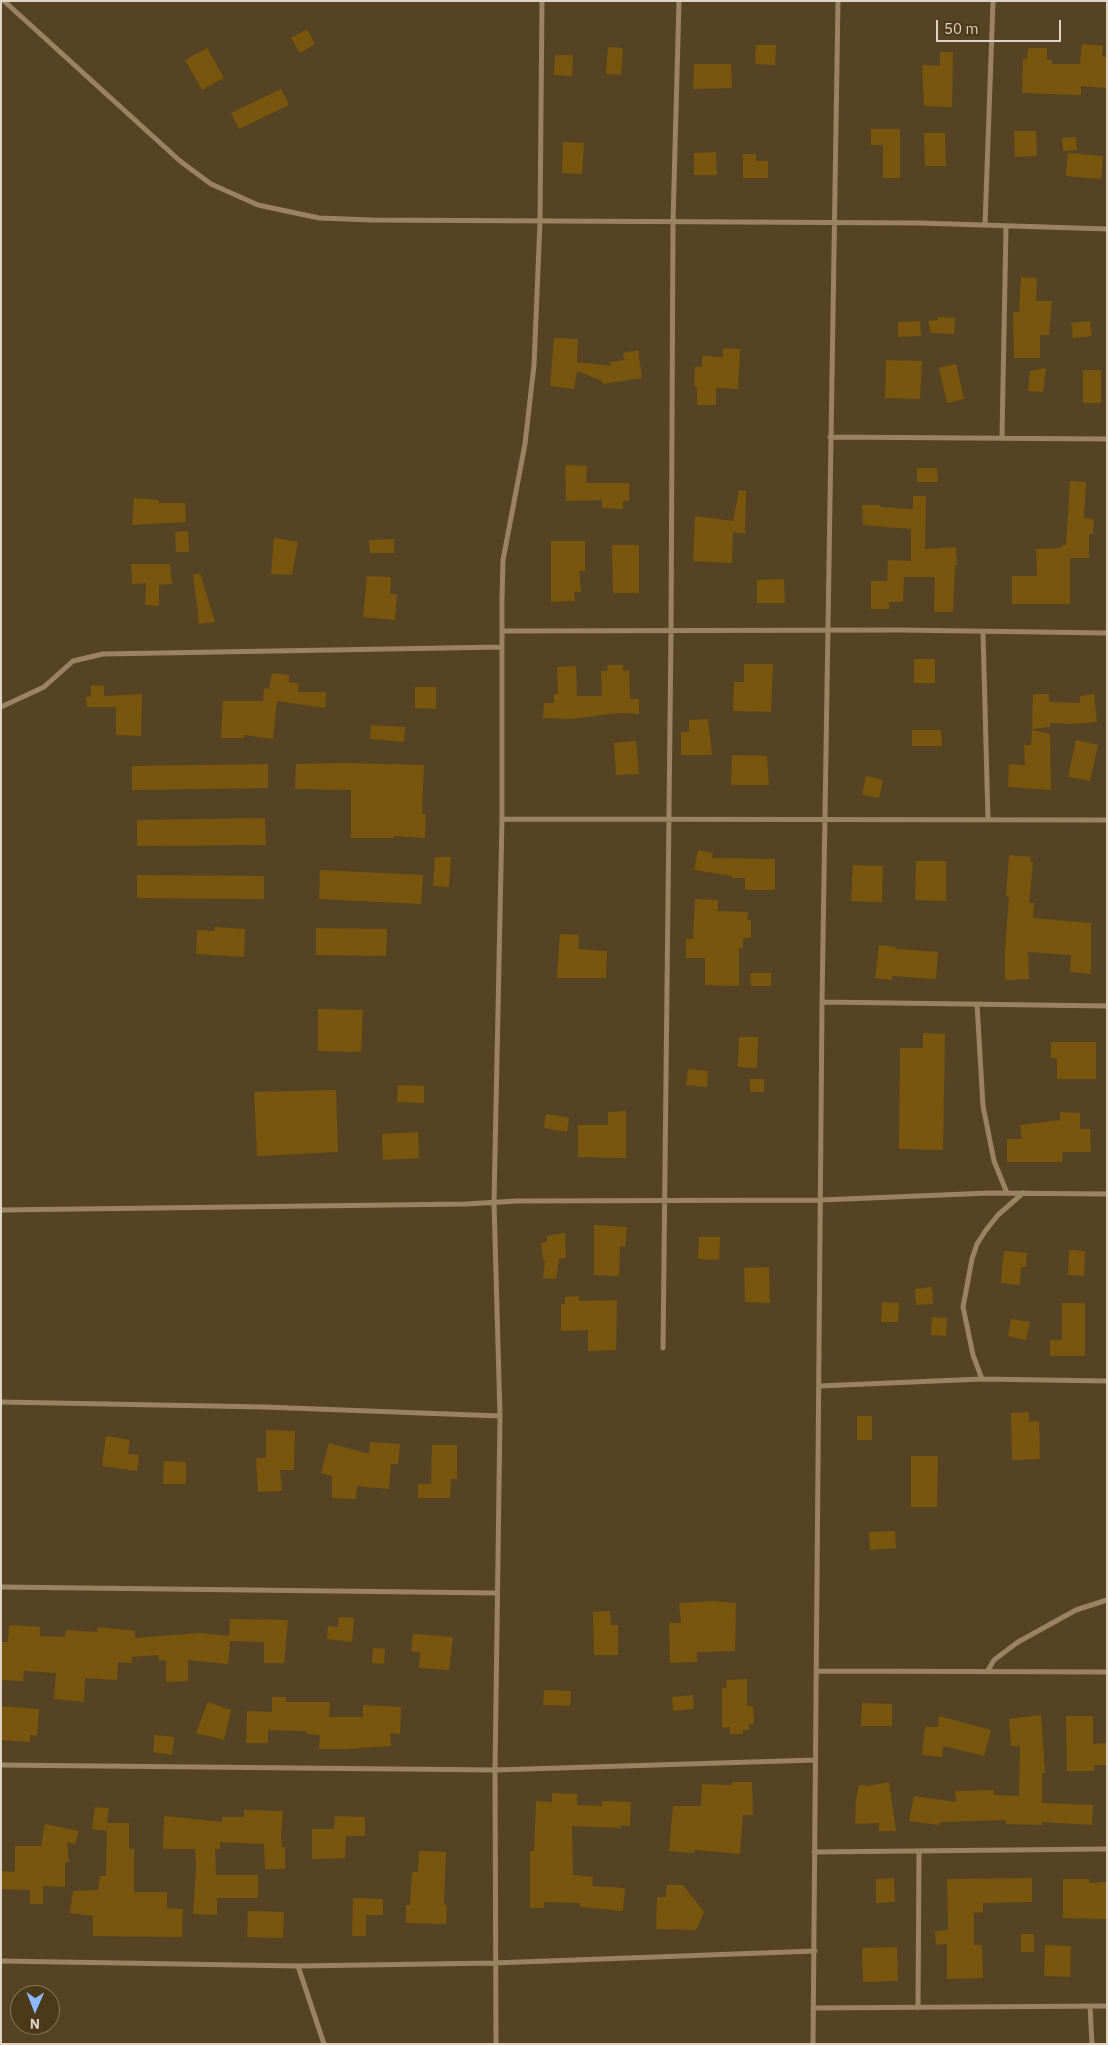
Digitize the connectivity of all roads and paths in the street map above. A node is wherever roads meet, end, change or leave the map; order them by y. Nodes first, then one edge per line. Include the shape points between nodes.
1 (4, 1) edge
2 (542, 1) edge
3 (679, 1) edge
4 (838, 1) edge
5 (993, 1) edge
6 (540, 222) junction
7 (673, 222) junction
8 (834, 224) junction
9 (985, 225) junction
10 (1006, 227) junction
11 (1107, 229) edge
12 (1002, 437) junction
13 (830, 438) junction
14 (1107, 439) edge
15 (502, 631) junction
16 (828, 631) junction
17 (671, 632) junction
18 (983, 632) junction
19 (1107, 633) edge
20 (502, 647) junction
21 (1, 707) edge
22 (502, 819) junction
23 (826, 819) junction
24 (988, 819) junction
25 (670, 820) junction
26 (1107, 820) edge
27 (822, 1002) junction
28 (977, 1004) junction
29 (1107, 1006) edge
30 (1007, 1193) junction
31 (1023, 1194) junction
32 (1107, 1194) edge
33 (666, 1200) junction
34 (820, 1200) junction
35 (494, 1202) junction
36 (1, 1210) edge
37 (663, 1348) dead end
38 (982, 1380) junction
39 (1107, 1381) edge
40 (819, 1386) junction
41 (1, 1402) edge
42 (500, 1416) junction
43 (1, 1587) edge
44 (497, 1592) junction
45 (1107, 1600) edge
46 (817, 1671) junction
47 (987, 1672) junction
48 (1107, 1672) edge
49 (815, 1760) junction
50 (1, 1765) edge
51 (494, 1770) junction
52 (1107, 1849) edge
53 (919, 1851) junction
54 (814, 1852) junction
55 (815, 1951) junction
56 (1, 1961) edge
57 (494, 1963) junction
58 (298, 1966) junction
59 (1090, 2006) junction
60 (1107, 2006) edge
61 (813, 2008) junction
62 (918, 2008) junction
63 (324, 2044) edge
64 (496, 2044) edge
65 (813, 2044) edge
66 (1092, 2044) edge

1 - 6 street via 180,161 211,184 258,205 319,218
2 - 6 street
3 - 7 street
4 - 8 street
5 - 9 street
6 - 7 street
6 - 15 street via 534,365 525,444 503,560
7 - 8 street
7 - 17 street
8 - 9 street
8 - 13 street
9 - 10 street
10 - 11 street
10 - 12 street
12 - 13 street
12 - 14 street
13 - 16 street
15 - 17 street
15 - 20 street
16 - 17 street
16 - 18 street
16 - 23 street
17 - 25 street
18 - 19 street
18 - 24 street
20 - 21 street via 103,654 72,661 44,687
20 - 22 street
22 - 25 street
22 - 35 street
23 - 24 street
23 - 25 street
23 - 27 street
24 - 26 street
25 - 33 street
27 - 28 street
27 - 34 street
28 - 29 street
28 - 30 street via 983,1106 994,1161
30 - 31 street
30 - 34 street
31 - 32 street
31 - 38 street via 986,1230 972,1259 963,1307
33 - 34 street
33 - 35 street
33 - 37 street
34 - 40 street
35 - 36 street
35 - 42 street
38 - 39 street
38 - 40 street
40 - 46 street
41 - 42 street
42 - 44 street
43 - 44 street
44 - 51 street
45 - 47 street via 1076,1610 1018,1642 994,1660
46 - 47 street
46 - 49 street
47 - 48 street
49 - 51 street
49 - 54 street
50 - 51 street
51 - 57 street
52 - 53 street
53 - 54 street
53 - 62 street
54 - 55 street
55 - 57 street
55 - 61 street
56 - 58 street
57 - 58 street
57 - 64 street
58 - 63 street
59 - 60 street
59 - 62 street
59 - 66 street
61 - 62 street
61 - 65 street

